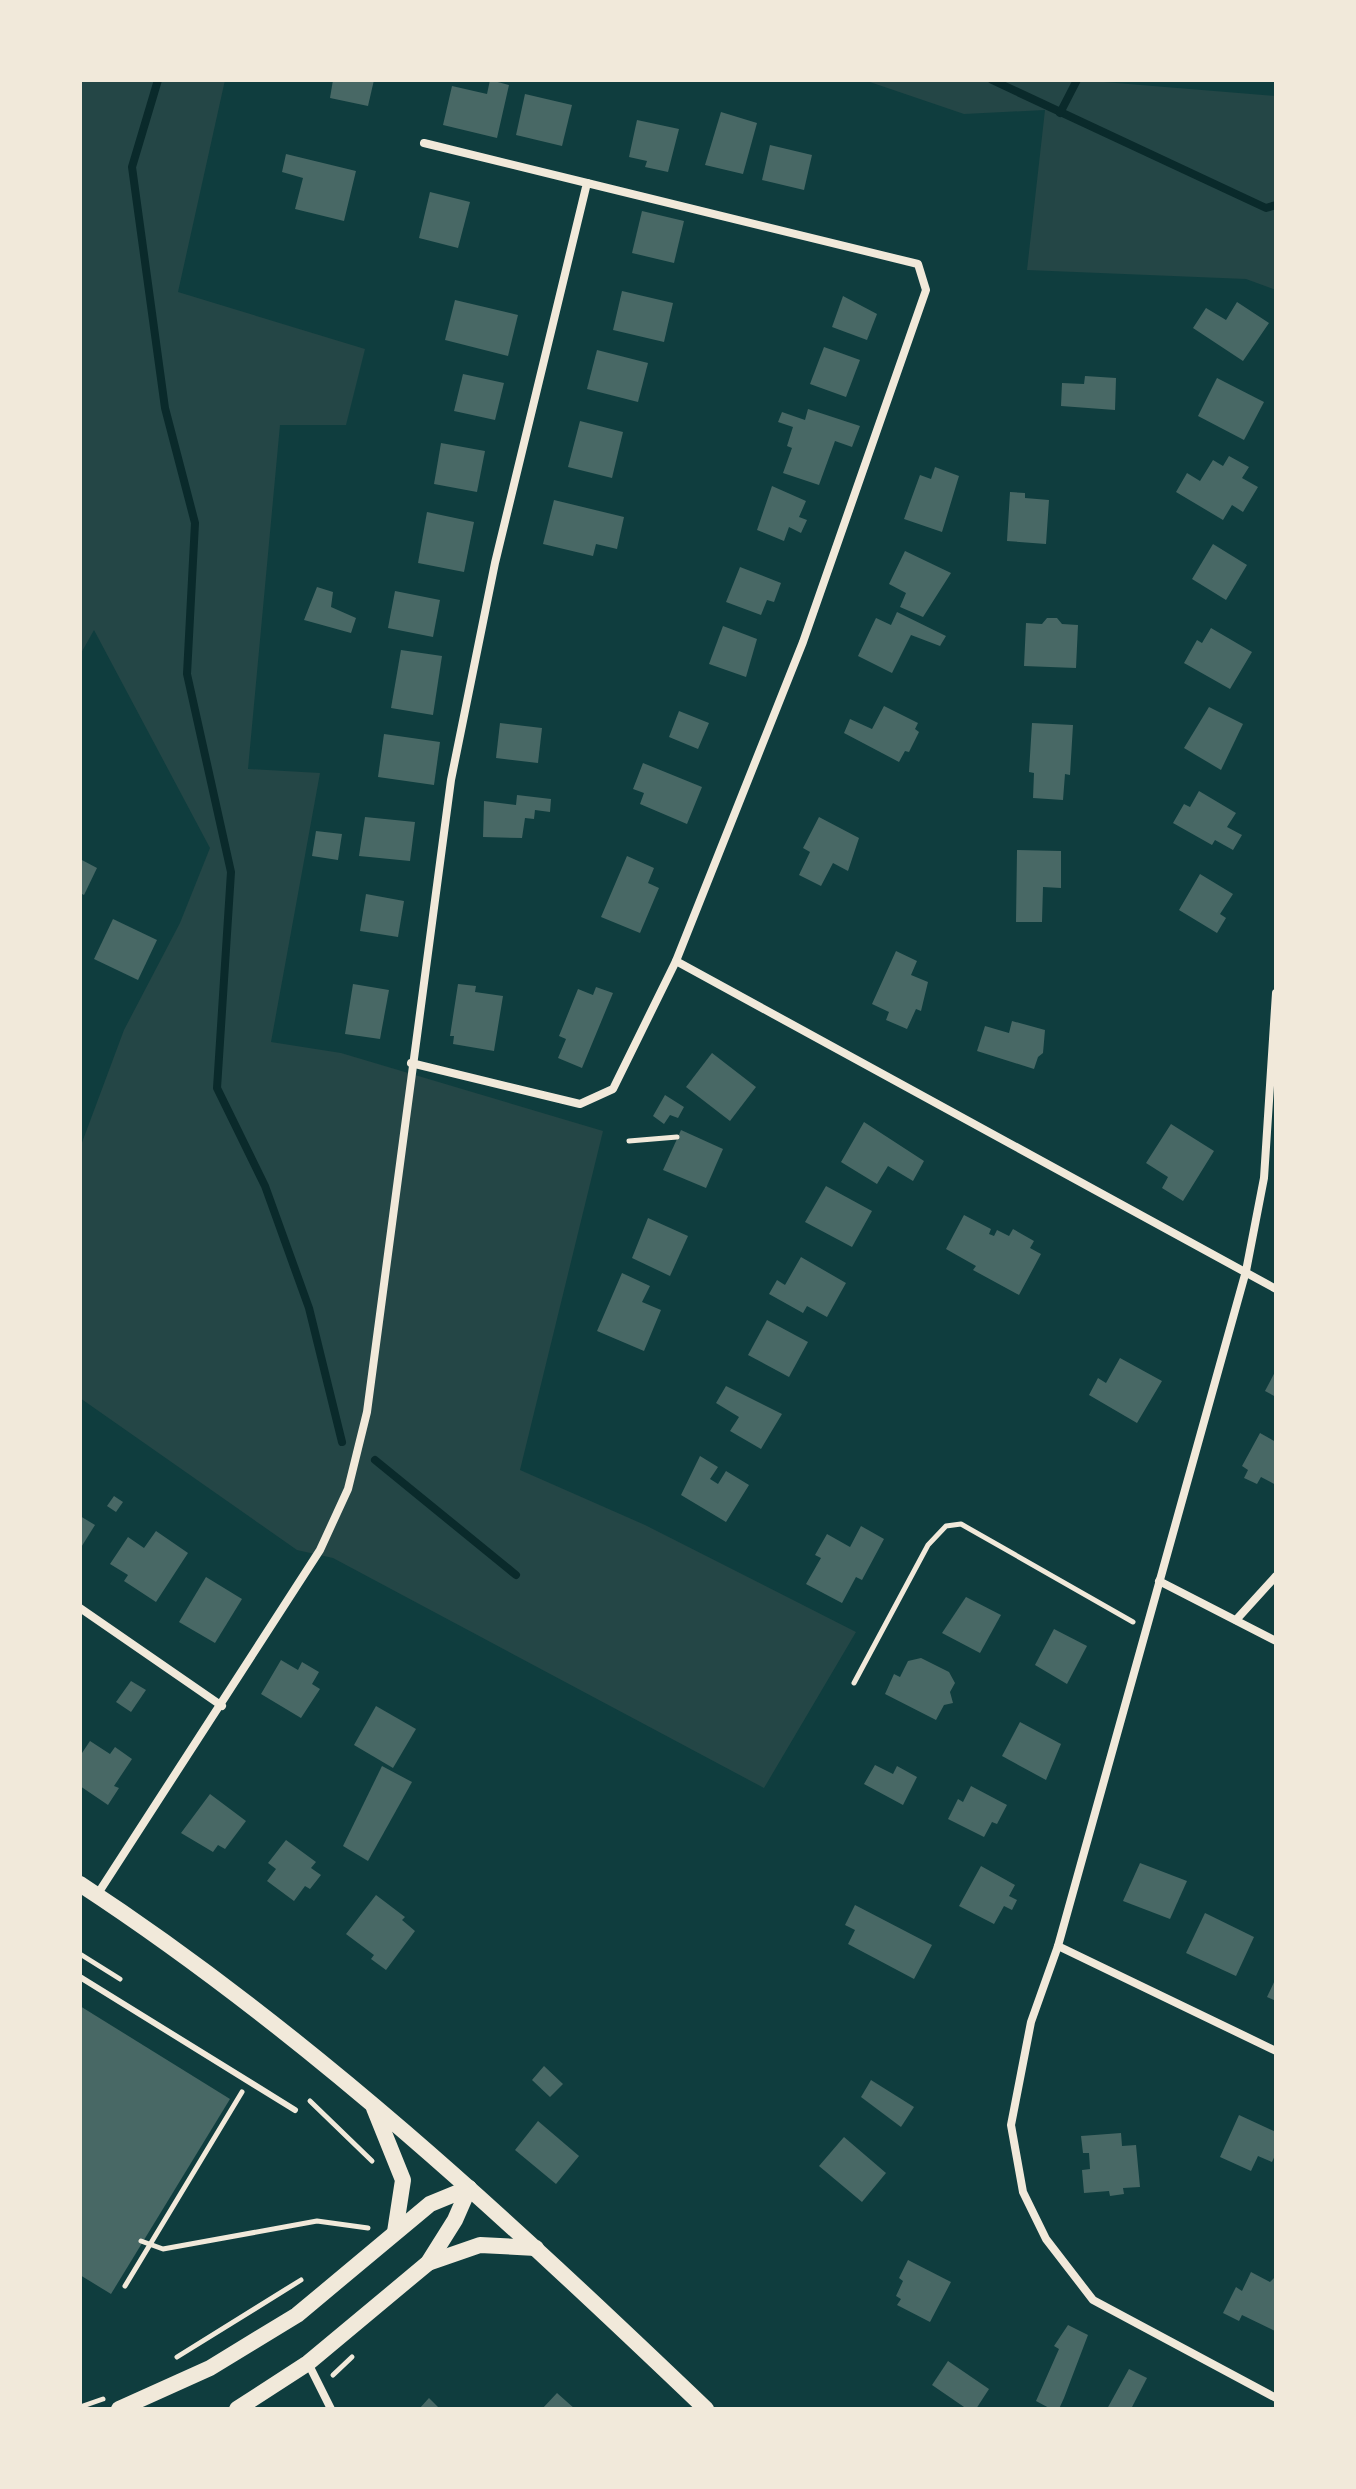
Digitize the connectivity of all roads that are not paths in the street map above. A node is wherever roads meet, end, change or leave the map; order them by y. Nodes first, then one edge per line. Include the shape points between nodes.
1 (424, 143) dead end
2 (587, 183) junction
3 (676, 961) junction
4 (1276, 993) edge
5 (411, 1063) junction
6 (1246, 1271) junction
7 (1276, 1289) edge
8 (1276, 1576) edge
9 (1159, 1581) junction
10 (80, 1608) edge
11 (1236, 1620) junction
12 (1276, 1641) edge
13 (222, 1706) junction
14 (80, 1884) edge
15 (97, 1895) junction
16 (1058, 1946) junction
17 (80, 1977) edge
18 (1276, 2051) edge
19 (370, 2099) junction
20 (295, 2110) dead end
21 (469, 2188) junction
22 (395, 2232) junction
23 (536, 2248) junction
24 (428, 2263) junction
25 (308, 2363) junction
26 (1276, 2398) edge
27 (116, 2402) edge
28 (237, 2409) edge
29 (331, 2409) edge
30 (706, 2409) edge

1 - 2 street
2 - 3 street via 918,264 926,290 803,642
2 - 5 street via 495,563 451,780
3 - 5 street via 613,1089 580,1104
3 - 6 street
4 - 6 street via 1264,1178
5 - 13 street via 367,1412 348,1489 320,1550
6 - 7 street
6 - 9 street
8 - 11 street
9 - 11 street
9 - 16 street
10 - 13 street
11 - 12 street
13 - 15 street
14 - 15 main road
15 - 19 main road
16 - 18 street
16 - 26 street via 1031,2022 1011,2125 1023,2192 1046,2239 1093,2300
17 - 20 lane
19 - 21 main road
19 - 22 main road via 403,2180
21 - 22 main road via 430,2204
21 - 23 main road
21 - 24 main road
22 - 27 main road via 297,2315 210,2368
23 - 24 main road via 480,2245
23 - 30 main road
24 - 25 main road
25 - 28 main road
25 - 29 street

